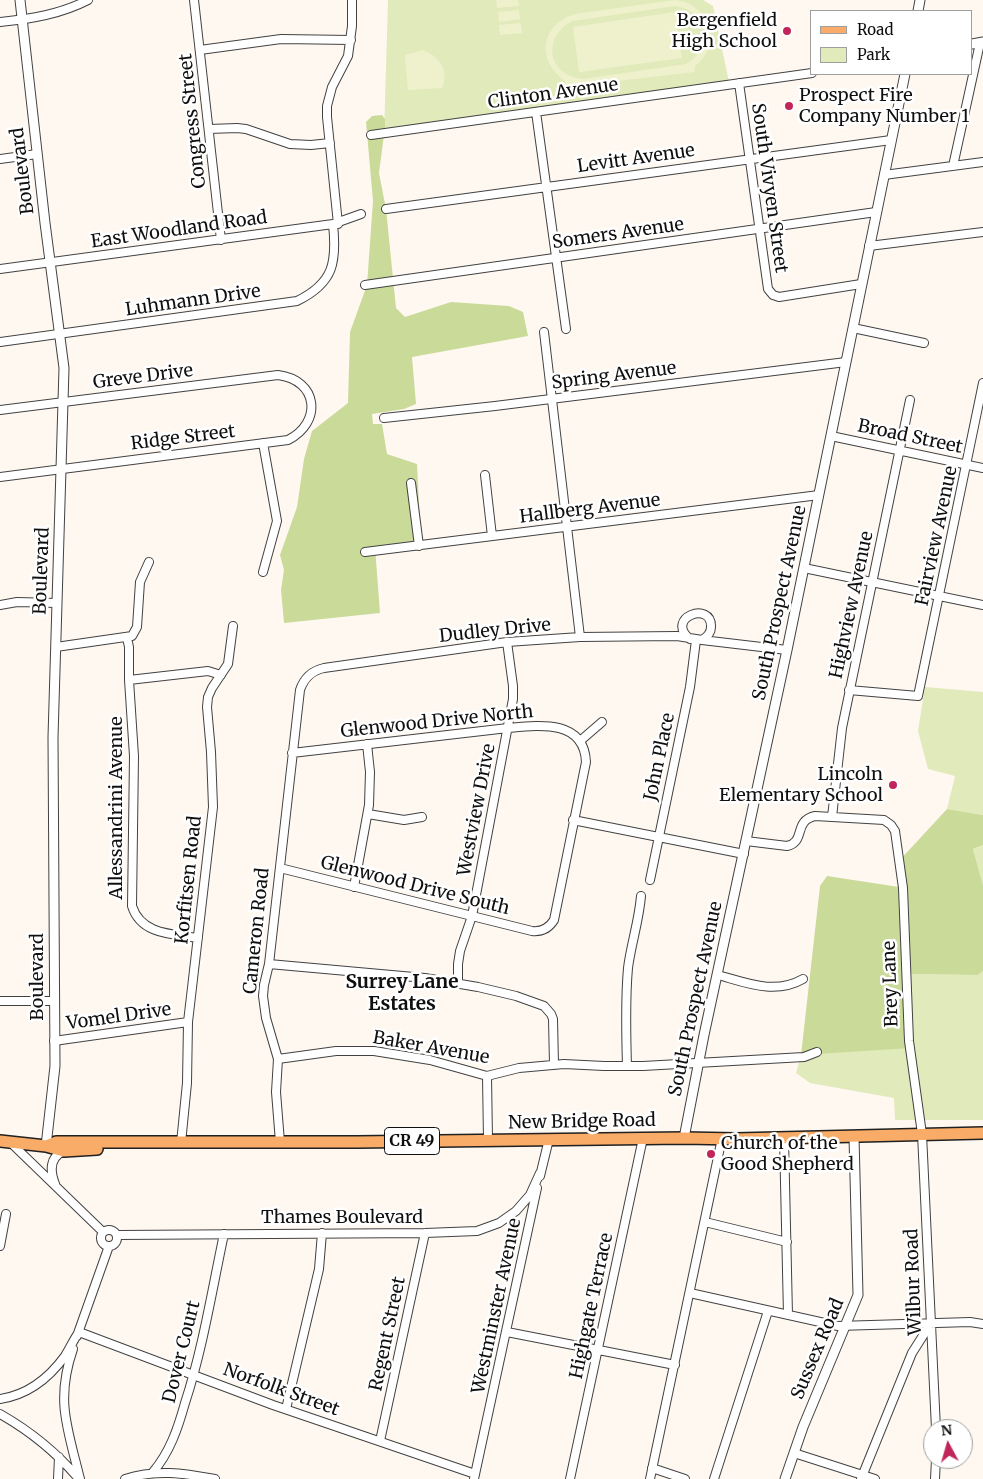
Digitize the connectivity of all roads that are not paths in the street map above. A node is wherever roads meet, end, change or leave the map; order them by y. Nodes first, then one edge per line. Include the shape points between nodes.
1 (20, 0) edge
2 (88, 0) edge
3 (194, 0) edge
4 (352, 0) edge
5 (22, 20) junction
6 (0, 22) edge
7 (351, 40) junction
8 (978, 43) edge
9 (200, 50) junction
10 (973, 68) edge
11 (810, 73) edge
12 (905, 75) edge
13 (971, 75) edge
14 (738, 83) junction
15 (536, 112) junction
16 (209, 129) junction
17 (371, 135) dead end
18 (891, 140) junction
19 (330, 143) junction
20 (37, 154) junction
21 (750, 158) junction
22 (0, 159) edge
23 (983, 162) edge
24 (953, 166) junction
25 (884, 175) junction
26 (546, 187) junction
27 (386, 210) dead end
28 (876, 212) junction
29 (361, 214) dead end
30 (336, 224) junction
31 (760, 229) junction
32 (983, 232) edge
33 (221, 240) junction
34 (869, 246) junction
35 (556, 258) junction
36 (50, 262) junction
37 (0, 269) edge
38 (861, 284) junction
39 (365, 285) dead end
40 (853, 328) junction
41 (566, 329) dead end
42 (544, 332) dead end
43 (60, 334) junction
44 (0, 342) edge
45 (924, 343) dead end
46 (846, 362) junction
47 (289, 376) joint
48 (983, 383) edge
49 (552, 399) junction
50 (910, 400) dead end
51 (64, 402) junction
52 (0, 410) edge
53 (384, 418) dead end
54 (831, 436) junction
55 (263, 443) junction
56 (900, 450) junction
57 (967, 464) junction
58 (983, 468) edge
59 (62, 469) junction
60 (485, 474) dead end
61 (0, 476) edge
62 (411, 483) dead end
63 (819, 495) junction
64 (568, 527) junction
65 (492, 536) junction
66 (419, 546) junction
67 (365, 552) dead end
68 (149, 562) dead end
69 (804, 568) junction
70 (263, 572) dead end
71 (872, 582) junction
72 (939, 596) junction
73 (57, 603) junction
74 (983, 605) edge
75 (0, 606) edge
76 (234, 626) dead end
77 (127, 638) junction
78 (580, 638) junction
79 (696, 640) junction
80 (507, 642) junction
81 (56, 647) junction
82 (787, 650) junction
83 (221, 674) junction
84 (307, 676) joint
85 (129, 680) junction
86 (849, 690) junction
87 (602, 722) dead end
88 (508, 728) junction
89 (580, 741) junction
90 (367, 744) junction
91 (292, 753) junction
92 (368, 814) junction
93 (422, 817) dead end
94 (832, 817) junction
95 (573, 820) junction
96 (659, 837) junction
97 (746, 841) junction
98 (744, 854) junction
99 (280, 868) junction
100 (650, 880) dead end
101 (354, 887) junction
102 (641, 896) dead end
103 (472, 916) junction
104 (198, 938) junction
105 (270, 964) junction
106 (718, 976) junction
107 (803, 979) dead end
108 (458, 983) junction
109 (0, 1001) edge
110 (54, 1001) junction
111 (188, 1022) junction
112 (54, 1041) junction
113 (816, 1052) dead end
114 (278, 1059) junction
115 (699, 1063) junction
116 (554, 1065) junction
117 (627, 1066) junction
118 (487, 1076) junction
119 (922, 1134) junction
120 (983, 1134) edge
121 (854, 1137) junction
122 (643, 1138) junction
123 (684, 1138) junction
124 (722, 1138) junction
125 (784, 1138) junction
126 (488, 1140) junction
127 (549, 1140) junction
128 (5, 1142) edge
129 (280, 1142) junction
130 (181, 1143) junction
131 (46, 1146) junction
132 (64, 1151) junction
133 (540, 1173) junction
134 (56, 1186) junction
135 (6, 1214) dead end
136 (705, 1222) junction
137 (104, 1232) junction
138 (322, 1233) junction
139 (425, 1233) junction
140 (224, 1234) junction
141 (117, 1235) junction
142 (786, 1242) junction
143 (0, 1246) edge
144 (109, 1246) junction
145 (690, 1293) junction
146 (768, 1311) junction
147 (788, 1315) junction
148 (931, 1323) junction
149 (983, 1324) edge
150 (846, 1325) junction
151 (79, 1332) junction
152 (507, 1332) junction
153 (598, 1350) junction
154 (675, 1365) junction
155 (194, 1375) junction
156 (0, 1399) edge
157 (286, 1409) junction
158 (0, 1414) edge
159 (936, 1419) edge
160 (380, 1441) junction
161 (794, 1453) junction
162 (59, 1457) junction
163 (652, 1468) junction
164 (154, 1472) junction
165 (475, 1476) edge
166 (861, 1477) edge
167 (58, 1479) edge
168 (79, 1479) edge
169 (125, 1479) edge
170 (215, 1479) edge
171 (570, 1479) edge
172 (650, 1479) edge
173 (685, 1479) edge
174 (714, 1479) edge
175 (785, 1479) edge
176 (875, 1479) edge

1 - 5 street, Boulevard
2 - 5 street via 61,12
3 - 9 street, Congress Street
4 - 7 street, Luhmann Drive
5 - 6 street
5 - 20 street, Boulevard
7 - 9 street via 281,39
7 - 19 street, Luhmann Drive via 345,64 329,97
8 - 10 street
9 - 16 street, Congress Street
11 - 14 street, Clinton Avenue
12 - 18 street, South Prospect Avenue
13 - 24 street
14 - 15 street, Clinton Avenue
14 - 21 street, South Vivyen Street
15 - 17 street, Clinton Avenue
15 - 26 street
16 - 19 street via 246,129 279,141 303,145
16 - 33 street, Congress Street
18 - 21 street, Levitt Avenue
18 - 25 street, South Prospect Avenue
19 - 30 street, Luhmann Drive
20 - 22 street
20 - 36 street, Boulevard
21 - 26 street, Levitt Avenue
21 - 31 street, South Vivyen Street
23 - 24 street
24 - 25 street
25 - 28 street, South Prospect Avenue
26 - 27 street, Levitt Avenue
26 - 35 street
28 - 31 street, Somers Avenue
28 - 34 street, South Prospect Avenue
29 - 30 street, East Woodland Road
30 - 33 street, East Woodland Road
30 - 43 street, Luhmann Drive via 334,260 328,276 314,291 297,301
31 - 35 street, Somers Avenue
31 - 38 street, South Vivyen Street via 768,289 773,295 779,297
32 - 34 street
33 - 36 street, East Woodland Road
34 - 38 street, South Prospect Avenue
35 - 39 street, Somers Avenue
35 - 41 street
36 - 37 street, East Woodland Road
36 - 43 street, Boulevard
38 - 40 street, South Prospect Avenue
40 - 45 street
40 - 46 street, South Prospect Avenue
42 - 49 street
43 - 44 street, Luhmann Drive
43 - 51 street, Boulevard
46 - 49 street, Spring Avenue
46 - 54 street, South Prospect Avenue
47 - 51 street, Greve Drive via 278,374
47 - 55 street, Ridge Street via 305,388 310,401 310,417 304,429 288,440
48 - 57 street, Fairview Avenue
49 - 53 street, Spring Avenue
49 - 64 street
50 - 56 street, Highview Avenue
51 - 52 street, Greve Drive
51 - 59 street, Boulevard
54 - 56 street, Broad Street
54 - 63 street, South Prospect Avenue
55 - 59 street, Ridge Street
55 - 70 street via 277,521
56 - 57 street, Broad Street
56 - 71 street, Highview Avenue
57 - 58 street, Broad Street
57 - 72 street, Fairview Avenue
59 - 61 street, Ridge Street
59 - 73 street, Boulevard
60 - 65 street
62 - 66 street
63 - 64 street, Hallberg Avenue
63 - 69 street, South Prospect Avenue
64 - 65 street, Hallberg Avenue
64 - 78 street
65 - 66 street, Hallberg Avenue
66 - 67 street, Hallberg Avenue
68 - 77 street via 140,582 137,628
69 - 71 street
69 - 82 street, South Prospect Avenue
71 - 72 street
71 - 86 street, Highview Avenue
72 - 74 street
72 - 86 street, Fairview Avenue via 918,696
73 - 75 street via 17,602
73 - 81 street, Boulevard
76 - 83 street, Korfitsen Road via 228,664
77 - 81 street
77 - 85 street, Allessandrini Avenue
78 - 79 street, Dudley Drive via 677,636
78 - 80 street, Dudley Drive
79 - 82 street, Dudley Drive
79 - 96 street, John Place via 690,687
80 - 84 street, Dudley Drive via 324,668
80 - 88 street, Westview Drive via 513,686
81 - 110 street, Boulevard
82 - 97 street, South Prospect Avenue
83 - 85 street via 208,672
83 - 104 street, Korfitsen Road via 210,693 207,707 213,807
84 - 91 street, Cameron Road via 300,690
85 - 104 street, Allessandrini Avenue via 134,756 132,906 138,919 154,930
86 - 94 street, Highview Avenue
87 - 89 street
88 - 89 street, Glenwood Drive North via 563,728
88 - 90 street, Glenwood Drive North
88 - 103 street, Westview Drive
89 - 95 street via 586,762
90 - 91 street, Glenwood Drive North
90 - 92 street via 370,772
91 - 99 street, Cameron Road
92 - 93 street via 404,820
92 - 101 street
94 - 97 street via 816,816 806,820 798,839 791,845
94 - 119 street, Brey Lane via 884,820 895,831 903,888 909,1041
95 - 96 street
95 - 103 street, Glenwood Drive South via 551,924 544,930 532,931
96 - 98 street
96 - 100 street, John Place
97 - 98 street, South Prospect Avenue
98 - 106 street, South Prospect Avenue
99 - 101 street, Glenwood Drive South
99 - 105 street, Cameron Road
101 - 103 street, Glenwood Drive South
102 - 117 street via 628,976
103 - 108 street, Westview Drive via 460,951
104 - 111 street, Korfitsen Road
105 - 108 street
105 - 114 street, Cameron Road via 263,996
106 - 107 street via 772,988
106 - 115 street, South Prospect Avenue
108 - 116 street via 516,996 548,1010 553,1019
109 - 110 street, Vomel Drive
110 - 112 street, Boulevard
111 - 112 street, Vomel Drive
111 - 130 street, Korfitsen Road via 187,1083
112 - 131 street, Boulevard via 54,1085
113 - 115 street, Baker Avenue via 804,1057
114 - 118 street, Baker Avenue via 336,1051 374,1051 430,1060
114 - 129 street, Cameron Road via 276,1092
115 - 117 street, Baker Avenue
115 - 123 street, South Prospect Avenue
116 - 117 street, Baker Avenue
116 - 118 street, Baker Avenue via 519,1068
118 - 126 street
119 - 120 main road, New Bridge Road / CR 49
119 - 121 main road, New Bridge Road / CR 49
119 - 148 street, Wilbur Road
121 - 125 main road, New Bridge Road / CR 49
121 - 150 street, Sussex Road via 859,1286 856,1303
122 - 123 main road, New Bridge Road / CR 49
122 - 127 main road, New Bridge Road / CR 49
122 - 153 street, Highgate Terrace
123 - 124 main road, New Bridge Road / CR 49
124 - 125 main road, New Bridge Road / CR 49
124 - 136 street
125 - 142 street
126 - 127 main road, New Bridge Road / CR 49
126 - 129 main road, New Bridge Road / CR 49
127 - 133 street, Westminster Avenue
128 - 131 main road, New Bridge Road / CR 49
128 - 134 street
129 - 130 main road, New Bridge Road / CR 49
130 - 131 main road, New Bridge Road / CR 49 via 56,1142
130 - 132 main road, New Bridge Road / CR 49
131 - 132 main road, New Bridge Road / CR 49
132 - 134 street via 52,1162
133 - 139 street, Thames Boulevard via 523,1204 499,1223 472,1231
133 - 152 street, Westminster Avenue
134 - 137 street
135 - 143 street
136 - 142 street
136 - 145 street
137 - 141 street via 110,1230
137 - 144 street via 101,1241
138 - 139 street, Thames Boulevard
138 - 140 street, Thames Boulevard
138 - 157 street via 319,1269
139 - 160 street, Regent Street
140 - 141 street, Thames Boulevard
140 - 155 street, Dover Court
141 - 144 street via 115,1244
142 - 147 street
144 - 151 street
145 - 146 street
145 - 154 street
146 - 147 street
146 - 174 street
147 - 150 street via 831,1325
148 - 149 street
148 - 150 street
148 - 159 street, Wilbur Road
148 - 166 street via 912,1353
150 - 161 street, Sussex Road
151 - 155 street, Norfolk Street
151 - 156 street via 65,1355 40,1382 21,1393
151 - 168 street via 65,1370 64,1420
152 - 153 street
152 - 165 street, Westminster Avenue
153 - 154 street
153 - 171 street, Highgate Terrace
154 - 163 street
155 - 157 street, Norfolk Street
155 - 164 street, Dover Court via 176,1434
157 - 160 street, Norfolk Street
158 - 162 street via 18,1424
160 - 165 street, Norfolk Street
161 - 166 street
161 - 175 street, Sussex Road
162 - 167 street
162 - 168 street
163 - 172 street
163 - 173 street
164 - 169 street
164 - 170 street via 185,1473
166 - 176 street

